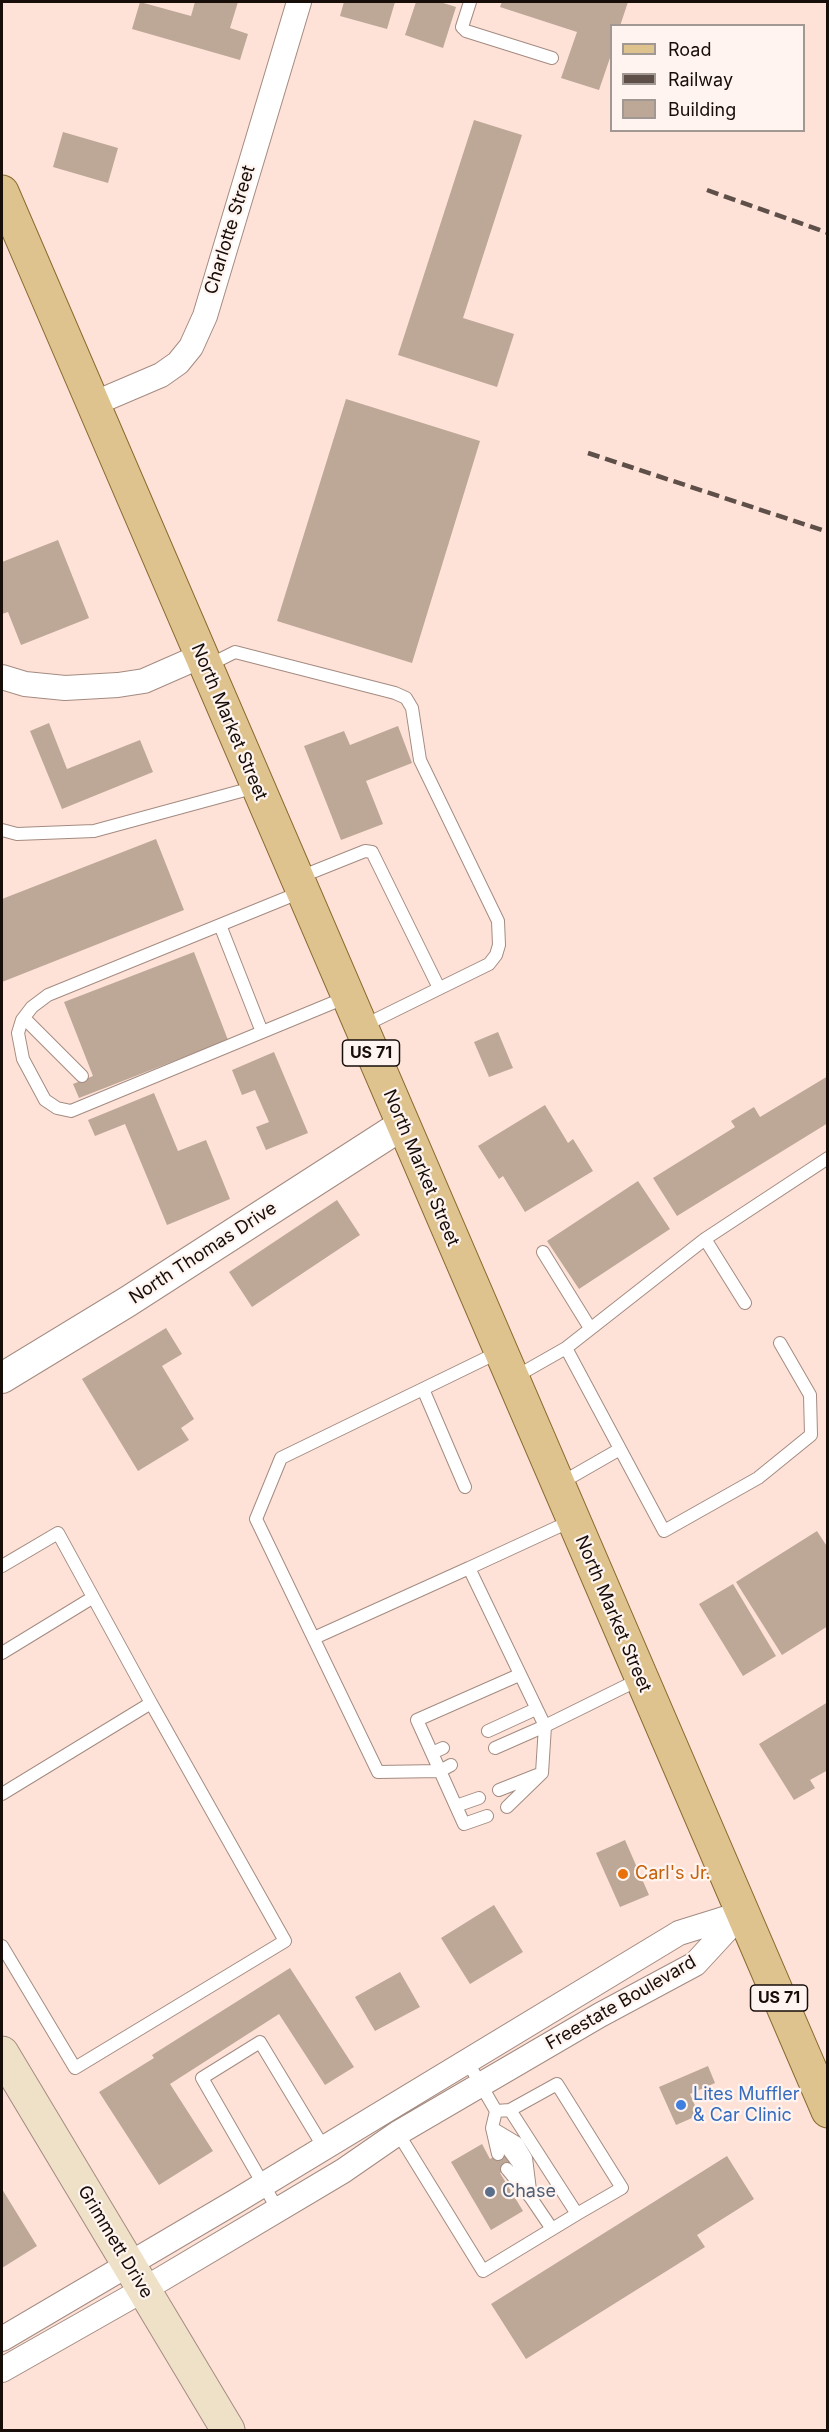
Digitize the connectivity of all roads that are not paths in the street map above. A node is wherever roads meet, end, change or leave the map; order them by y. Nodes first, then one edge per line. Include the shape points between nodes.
1 (299, 2) edge
2 (470, 2) edge
3 (552, 58) dead end
4 (3, 197) edge
5 (93, 404) junction
6 (203, 662) junction
7 (2, 677) edge
8 (257, 787) junction
9 (2, 830) edge
10 (299, 885) junction
11 (220, 925) junction
12 (439, 988) junction
13 (347, 997) junction
14 (24, 1018) junction
15 (360, 1028) junction
16 (262, 1032) junction
17 (82, 1076) dead end
18 (402, 1125) junction
19 (828, 1158) edge
20 (705, 1239) junction
21 (543, 1252) dead end
22 (745, 1303) dead end
23 (590, 1328) junction
24 (780, 1343) dead end
25 (566, 1348) junction
26 (506, 1365) junction
27 (2, 1378) edge
28 (423, 1389) junction
29 (620, 1449) junction
30 (558, 1485) junction
31 (465, 1487) dead end
32 (573, 1520) junction
33 (2, 1566) edge
34 (469, 1568) junction
35 (92, 1598) junction
36 (314, 1638) junction
37 (2, 1653) edge
38 (519, 1675) junction
39 (641, 1679) junction
40 (151, 1703) junction
41 (536, 1709) junction
42 (545, 1726) junction
43 (488, 1731) dead end
44 (495, 1748) dead end
45 (446, 1768) junction
46 (542, 1773) junction
47 (499, 1790) dead end
48 (2, 1794) edge
49 (479, 1798) dead end
50 (456, 1806) junction
51 (507, 1807) dead end
52 (487, 1816) dead end
53 (742, 1913) junction
54 (2, 1946) edge
55 (2, 2053) edge
56 (467, 2061) junction
57 (480, 2085) junction
58 (510, 2110) junction
59 (496, 2111) junction
60 (828, 2111) edge
61 (384, 2112) junction
62 (492, 2128) junction
63 (398, 2133) junction
64 (324, 2148) junction
65 (498, 2154) dead end
66 (507, 2169) dead end
67 (263, 2184) junction
68 (531, 2198) junction
69 (278, 2210) junction
70 (577, 2214) junction
71 (552, 2229) junction
72 (136, 2277) junction
73 (2, 2339) edge
74 (2, 2370) edge
75 (228, 2430) edge

1 - 5 street, Charlotte Street via 205,316 191,347 161,375
2 - 3 lane via 462,27 466,31
4 - 5 main road, North Market Street / US 71
5 - 6 main road, North Market Street / US 71
6 - 7 street via 144,681 109,686 65,688
6 - 8 main road, North Market Street / US 71
6 - 12 lane via 235,652 406,698 412,708 420,760 498,921 499,945 489,964
8 - 9 lane via 94,831 17,834
8 - 10 main road, North Market Street / US 71
10 - 11 lane
10 - 12 lane via 365,850 372,852
10 - 13 main road, North Market Street / US 71
11 - 14 lane via 48,995
11 - 16 lane
12 - 15 lane
13 - 15 main road, North Market Street / US 71
13 - 16 lane
14 - 16 lane via 18,1033 23,1059 45,1100 71,1111
14 - 17 lane
15 - 18 main road, North Market Street / US 71
18 - 26 main road, North Market Street / US 71
18 - 27 street, North Thomas Drive
19 - 20 lane
20 - 22 lane
20 - 23 lane
21 - 23 lane
23 - 25 lane
24 - 29 lane via 810,1395 811,1435 758,1478 664,1531
25 - 26 lane
25 - 29 lane
26 - 28 lane
26 - 30 main road, North Market Street / US 71
28 - 31 lane
28 - 36 lane via 282,1458 256,1519
29 - 30 lane
30 - 32 main road, North Market Street / US 71
32 - 34 lane
32 - 39 main road, North Market Street / US 71
33 - 35 lane via 58,1533
34 - 36 lane
34 - 38 lane
35 - 37 lane
35 - 40 lane
36 - 45 lane via 378,1772
38 - 41 lane
38 - 45 lane via 417,1720
39 - 42 lane
39 - 53 main road, North Market Street / US 71
40 - 48 lane
40 - 54 lane via 285,1941 75,2068
41 - 42 lane
41 - 43 lane
42 - 44 lane
42 - 46 lane
45 - 50 lane
46 - 47 lane
46 - 51 lane
49 - 50 lane
50 - 52 lane via 464,1824
53 - 56 street, Freestate Boulevard via 679,1933
53 - 57 street, Freestate Boulevard via 695,1964
53 - 60 main road, North Market Street / US 71
55 - 72 main road, Grimmett Drive
56 - 57 lane
56 - 61 street, Freestate Boulevard
57 - 59 lane
57 - 63 street, Freestate Boulevard
58 - 59 lane
58 - 70 lane
58 - 70 lane via 557,2084 622,2188
59 - 62 lane
61 - 63 lane
61 - 64 street, Freestate Boulevard
62 - 65 lane
62 - 68 lane via 518,2163
63 - 69 street, Freestate Boulevard
63 - 71 lane via 483,2271
64 - 67 street, Freestate Boulevard
64 - 67 lane via 260,2042 202,2078
66 - 68 lane
67 - 69 lane
67 - 72 street, Freestate Boulevard
68 - 71 lane
69 - 72 street, Freestate Boulevard
70 - 71 lane
72 - 73 street, Freestate Boulevard
72 - 74 street, Freestate Boulevard
72 - 75 main road, Grimmett Drive

